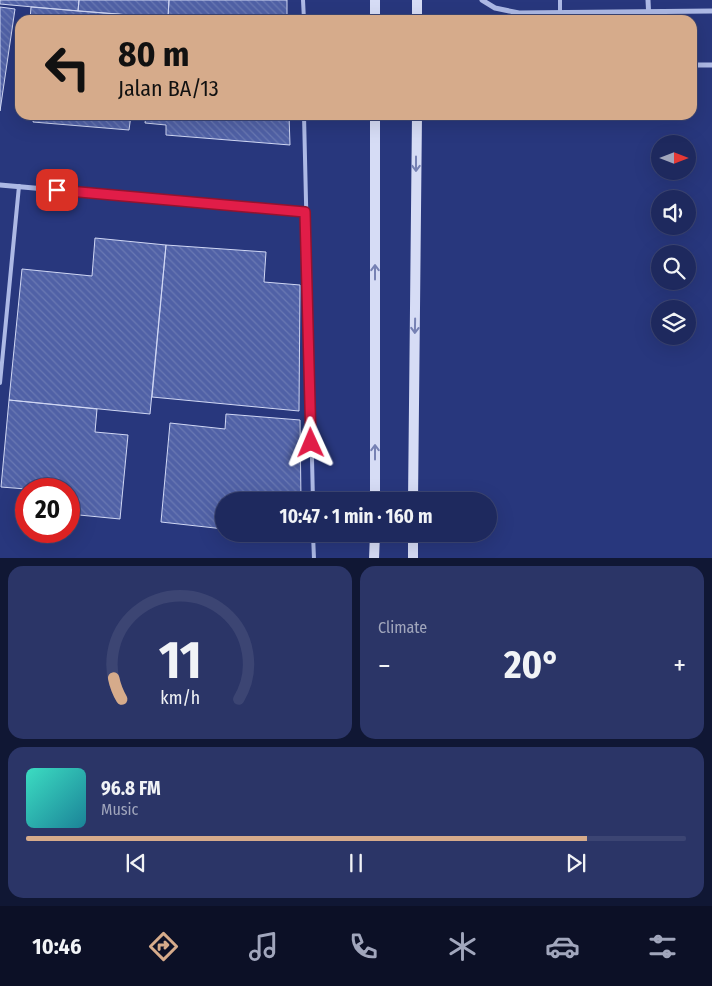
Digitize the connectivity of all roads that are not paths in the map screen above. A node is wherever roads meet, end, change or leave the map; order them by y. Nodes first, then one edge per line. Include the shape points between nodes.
1 (303, 0) edge
2 (375, 0) edge
3 (417, 0) edge
4 (482, 0) edge
5 (560, 0) edge
6 (648, 0) edge
7 (712, 11) edge
8 (649, 12) junction
9 (560, 13) junction
10 (304, 15) edge
11 (375, 15) edge
12 (417, 15) edge
13 (697, 65) edge
14 (712, 65) edge
15 (304, 120) edge
16 (375, 120) edge
17 (416, 120) edge
18 (0, 185) edge
19 (18, 186) junction
20 (305, 212) junction
21 (0, 383) edge
22 (312, 492) edge
23 (375, 492) edge
24 (413, 492) edge
25 (313, 542) edge
26 (375, 542) edge
27 (413, 542) edge
28 (314, 558) edge
29 (374, 558) edge
30 (413, 558) edge

1 - 10 lane
2 - 11 street
3 - 12 street
4 - 9 street via 495,8 519,13
5 - 9 lane
6 - 8 street
7 - 8 street
8 - 9 street
13 - 14 street
15 - 20 lane
23 -> 16 street
17 -> 24 street
18 - 19 street
19 - 20 street
19 - 21 lane
20 - 22 lane
25 - 28 lane
26 - 29 street
27 - 30 street

